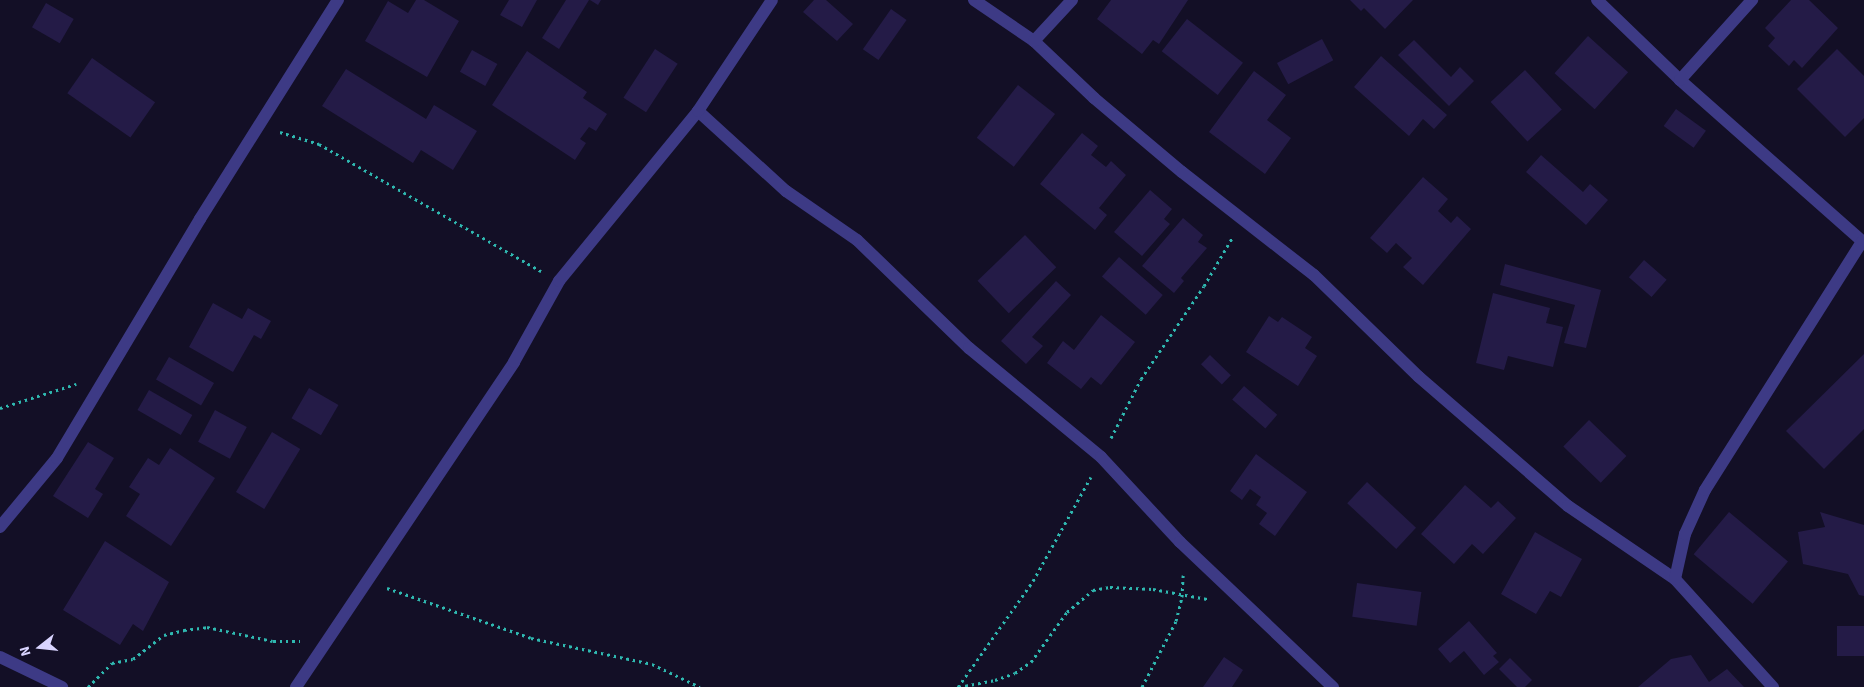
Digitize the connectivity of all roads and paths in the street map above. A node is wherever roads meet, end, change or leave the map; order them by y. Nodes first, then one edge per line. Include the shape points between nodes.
1 (338, 0) edge
2 (772, 0) edge
3 (974, 0) edge
4 (1072, 0) edge
5 (1597, 0) edge
6 (1752, 0) edge
7 (1034, 41) junction
8 (1680, 80) junction
9 (698, 111) junction
10 (262, 126) junction
11 (1243, 219) junction
12 (1863, 242) edge
13 (559, 281) junction
14 (107, 376) junction
15 (0, 408) edge
16 (1101, 457) junction
17 (0, 527) edge
18 (1180, 542) junction
19 (367, 578) junction
20 (1675, 579) junction
21 (1182, 597) junction
22 (326, 642) junction
23 (0, 657) edge
24 (62, 687) edge
25 (88, 687) edge
26 (296, 687) edge
27 (700, 687) edge
28 (958, 687) edge
29 (1142, 687) edge
30 (1333, 687) edge
31 (1773, 687) edge

1 - 10 street
2 - 9 street
3 - 7 street
4 - 7 street
5 - 8 street
6 - 8 street
7 - 11 street via 1094,98
8 - 12 street
9 - 13 street
9 - 16 street via 786,191 857,240 969,348
10 - 13 path via 319,144
10 - 14 street via 200,219
11 - 16 path via 1204,286 1141,379
11 - 20 street via 1314,275 1419,377 1568,506
12 - 20 street via 1705,490 1685,534
13 - 19 street via 514,362
14 - 15 path via 30,396
14 - 17 street via 57,458
16 - 18 street
16 - 28 path via 1074,512 1033,581
18 - 21 path
18 - 30 street
19 - 22 street
19 - 27 path via 394,592 531,638 652,664
20 - 31 street
21 - 28 path via 1153,589 1110,587 1093,590 1067,612 1031,662 1015,673 995,680
21 - 29 path via 1176,621
22 - 25 path via 273,641 207,627 184,630 164,635 134,658 112,663
22 - 26 street
23 - 24 street

